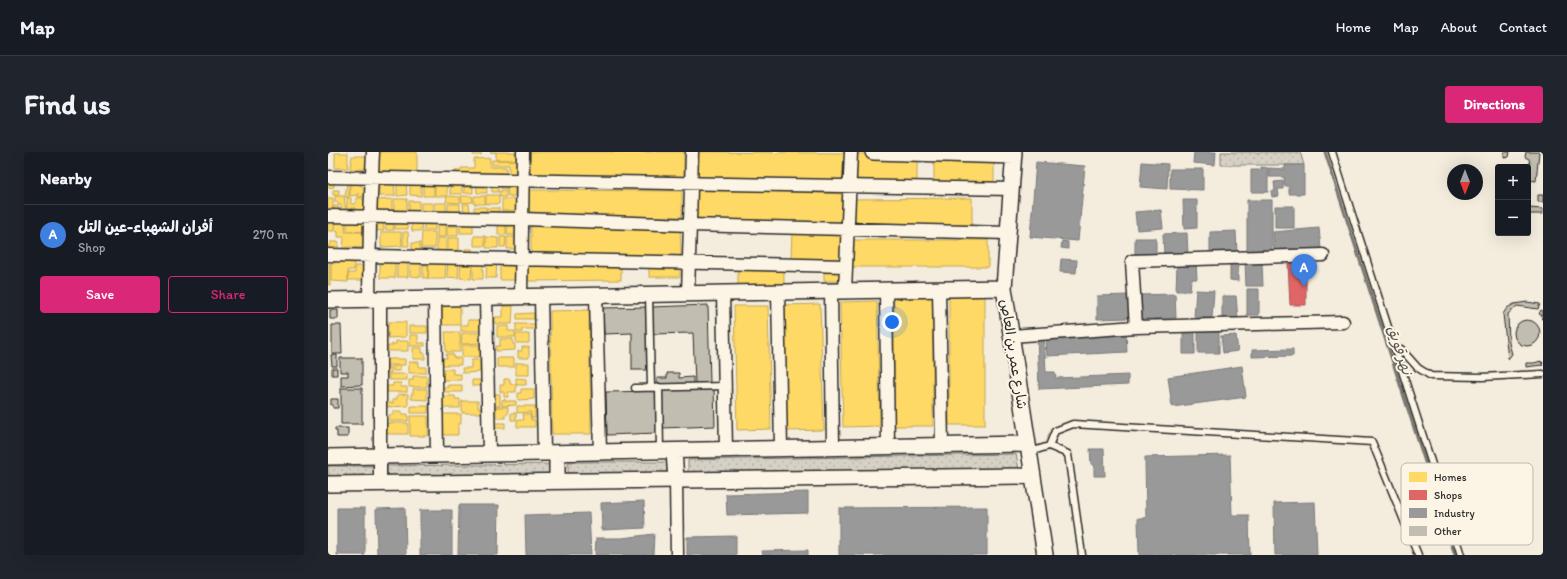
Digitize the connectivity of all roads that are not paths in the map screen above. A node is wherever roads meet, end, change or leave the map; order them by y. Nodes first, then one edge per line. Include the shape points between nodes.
1 (373, 152) edge
2 (523, 152) edge
3 (692, 152) edge
4 (851, 152) edge
5 (873, 152) edge
6 (1332, 152) edge
7 (1014, 154) edge
8 (328, 177) edge
9 (372, 179) junction
10 (522, 181) junction
11 (691, 184) junction
12 (849, 187) junction
13 (1012, 190) junction
14 (328, 216) edge
15 (370, 217) junction
16 (523, 219) junction
17 (690, 225) junction
18 (848, 229) junction
19 (1008, 233) junction
20 (328, 255) edge
21 (1323, 255) dead end
22 (370, 257) junction
23 (522, 260) junction
24 (689, 263) junction
25 (846, 266) junction
26 (1004, 288) junction
27 (886, 290) junction
28 (939, 290) junction
29 (838, 291) junction
30 (778, 292) junction
31 (723, 293) junction
32 (648, 294) junction
33 (688, 294) junction
34 (541, 296) junction
35 (596, 296) junction
36 (486, 297) junction
37 (521, 297) junction
38 (435, 298) junction
39 (374, 299) junction
40 (328, 300) edge
41 (1343, 322) dead end
42 (1136, 327) junction
43 (1011, 336) junction
44 (1396, 349) junction
45 (1543, 374) edge
46 (725, 386) junction
47 (651, 387) junction
48 (659, 387) junction
49 (635, 388) dead end
50 (942, 445) junction
51 (888, 446) junction
52 (1049, 446) junction
53 (833, 448) junction
54 (1028, 448) junction
55 (781, 449) junction
56 (726, 450) junction
57 (667, 451) junction
58 (600, 452) junction
59 (551, 453) junction
60 (489, 454) junction
61 (437, 455) junction
62 (380, 456) junction
63 (328, 458) edge
64 (1432, 463) edge
65 (1033, 476) junction
66 (676, 480) junction
67 (557, 481) junction
68 (380, 483) junction
69 (328, 484) edge
70 (1401, 513) edge
71 (1414, 545) edge
72 (1458, 545) edge
73 (677, 555) edge
74 (1045, 555) edge
75 (1082, 555) edge
76 (1418, 555) edge
77 (1461, 555) edge

1 - 9 street
2 - 10 street
3 - 11 street
4 - 12 street
5 - 7 street
6 - 44 lane
7 - 13 street, شارع عمر بن العاص
8 - 9 street
9 - 10 street
9 - 15 street
10 - 11 street
10 - 16 street
11 - 12 street
11 - 17 street
12 - 13 street
12 - 18 street
13 - 19 street, شارع عمر بن العاص
14 - 15 street
15 - 16 street
15 - 22 street
16 - 17 street
16 - 23 street
17 - 18 street
17 - 24 street
18 - 19 street
18 - 25 street
19 - 26 street, شارع عمر بن العاص
20 - 22 street
21 - 42 street via 1132,261
22 - 23 street
22 - 39 street
23 - 24 street
23 - 37 street
24 - 25 street
24 - 33 street
25 - 29 street
26 - 28 street
26 - 43 street, شارع عمر بن العاص
27 - 28 street
27 - 29 street
27 - 51 street
28 - 50 street
29 - 30 street
29 - 53 street
30 - 31 street
30 - 55 street
31 - 33 street
31 - 46 street
32 - 33 street
32 - 35 street
32 - 47 lane
34 - 35 street
34 - 37 street
34 - 59 street
35 - 58 street
36 - 37 street
36 - 38 street
36 - 60 street
38 - 39 street
38 - 61 street
39 - 40 street
39 - 62 street
41 - 42 street
42 - 43 street
43 - 54 street, شارع عمر بن العاص
44 - 45 lane via 1401,349 1418,368 1431,376
44 - 64 lane
46 - 48 lane
46 - 56 street
47 - 48 lane
47 - 49 lane
48 - 57 lane
50 - 51 street
50 - 54 street
51 - 53 street
52 - 54 lane
52 - 70 lane via 1055,431 1073,424 1372,442
52 - 75 lane via 1068,454
53 - 55 street
54 - 65 street, شارع عمر بن العاص
55 - 56 street
56 - 57 street
57 - 58 street
57 - 66 street
58 - 59 street
59 - 60 street
59 - 67 street
60 - 61 street
61 - 62 street
62 - 63 street
62 - 68 street
65 - 66 street
65 - 74 street, شارع عمر بن العاص
66 - 67 street
66 - 73 street
67 - 68 street
68 - 69 street
71 - 76 lane
72 - 77 lane

